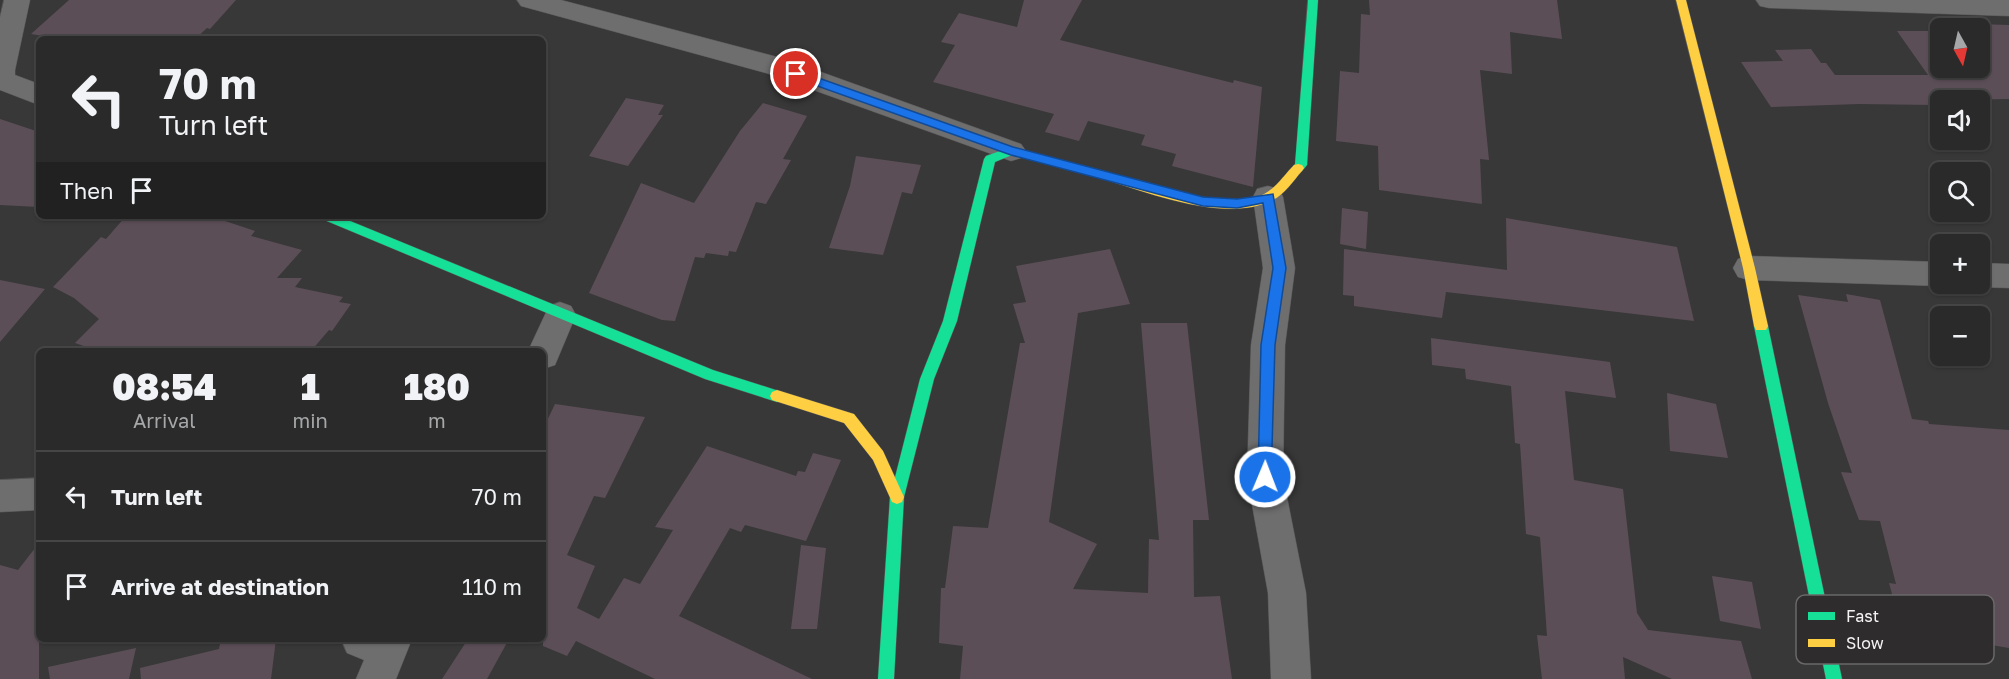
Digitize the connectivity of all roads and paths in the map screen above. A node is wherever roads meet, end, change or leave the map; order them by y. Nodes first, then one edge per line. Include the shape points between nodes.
1 (17, 0) edge
2 (530, 0) edge
3 (1313, 0) edge
4 (1681, 0) edge
5 (1768, 0) edge
6 (2009, 8) edge
7 (36, 94) edge
8 (1011, 151) junction
9 (1268, 197) junction
10 (333, 219) edge
11 (1749, 268) junction
12 (1930, 274) edge
13 (1990, 275) edge
14 (2009, 276) edge
15 (560, 315) junction
16 (546, 348) edge
17 (36, 494) edge
18 (0, 496) edge
19 (897, 496) junction
20 (1817, 595) edge
21 (1831, 664) edge
22 (886, 679) edge
23 (1291, 679) edge
24 (1834, 679) edge

1 - 7 street via 2,80
2 - 8 street via 775,66
3 - 9 street via 1301,165
4 - 11 street
5 - 6 street
8 - 9 street via 1203,202 1237,204
8 - 19 street via 990,159 950,321 927,379
9 - 23 street via 1280,268 1268,345 1265,477 1287,593
10 - 15 street
11 - 12 street
11 - 20 street
13 - 14 street
15 - 16 street
15 - 19 street via 710,375 849,418 878,456
17 - 18 street
19 - 22 street
21 - 24 street

